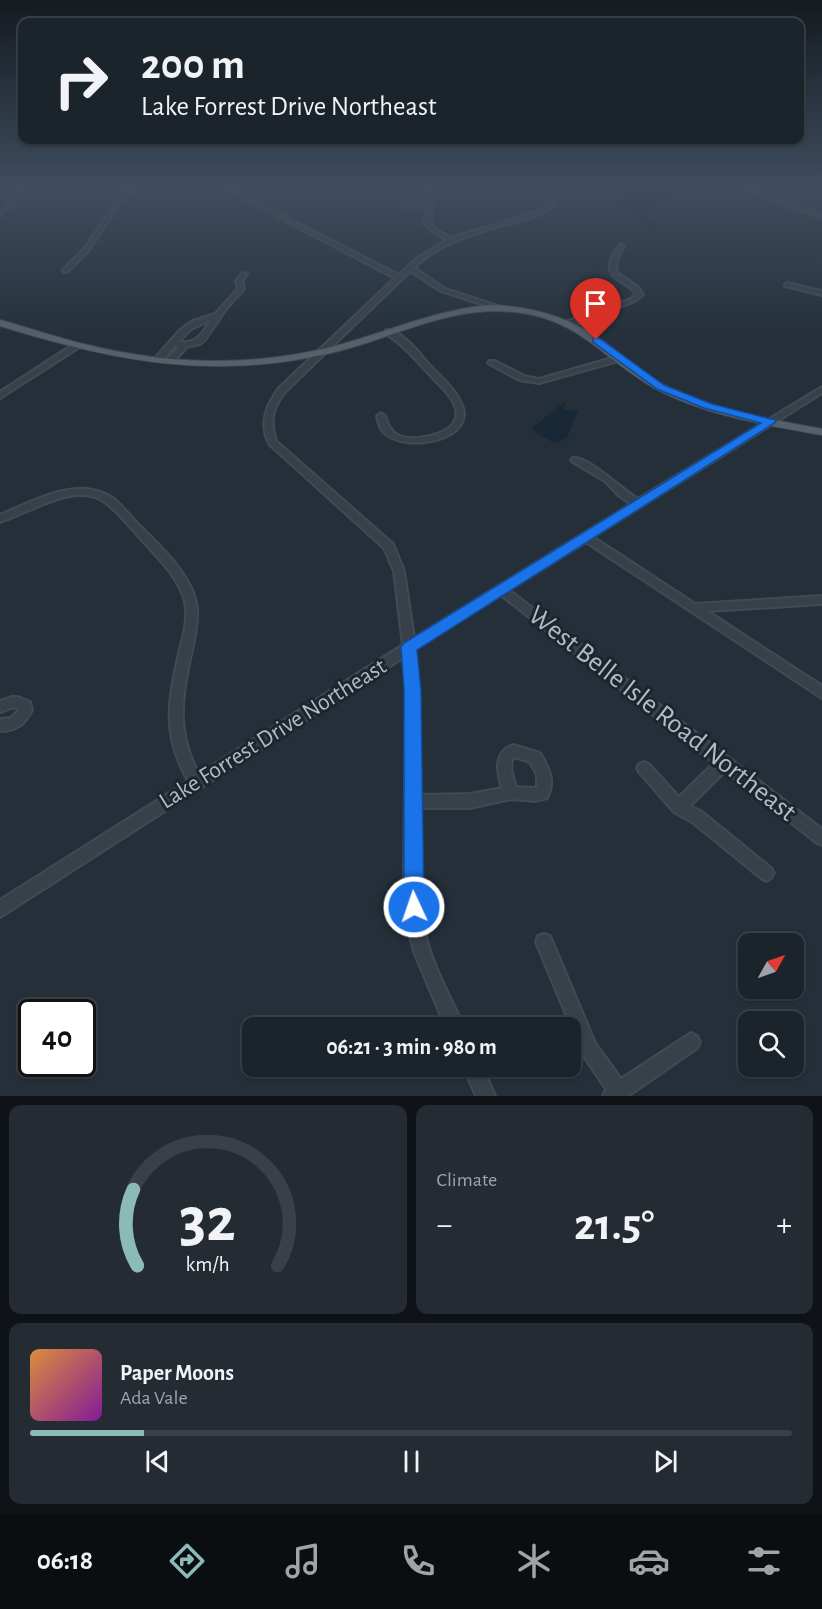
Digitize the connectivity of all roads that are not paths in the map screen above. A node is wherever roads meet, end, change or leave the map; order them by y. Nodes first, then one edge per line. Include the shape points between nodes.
1 (95, 237) edge
2 (320, 237) edge
3 (445, 237) edge
4 (454, 237) edge
5 (448, 239) junction
6 (621, 246) dead end
7 (410, 268) junction
8 (65, 271) dead end
9 (244, 274) dead end
10 (400, 278) junction
11 (787, 285) dead end
12 (822, 293) edge
13 (500, 308) junction
14 (217, 316) junction
15 (0, 324) edge
16 (569, 324) junction
17 (389, 332) junction
18 (174, 344) junction
19 (77, 346) junction
20 (184, 346) junction
21 (322, 351) junction
22 (298, 356) junction
23 (619, 358) junction
24 (159, 359) junction
25 (170, 360) junction
26 (492, 363) dead end
27 (310, 364) junction
28 (822, 390) edge
29 (0, 396) edge
30 (381, 417) dead end
31 (771, 422) junction
32 (822, 432) edge
33 (576, 460) dead end
34 (639, 504) junction
35 (0, 519) edge
36 (586, 537) junction
37 (502, 590) junction
38 (822, 600) edge
39 (693, 608) junction
40 (409, 647) junction
41 (822, 693) edge
42 (0, 707) edge
43 (0, 725) edge
44 (724, 762) junction
45 (644, 768) dead end
46 (196, 783) junction
47 (511, 793) dead end
48 (412, 802) junction
49 (679, 807) junction
50 (822, 838) edge
51 (766, 873) dead end
52 (0, 909) edge
53 (544, 942) dead end
54 (450, 1017) edge
55 (691, 1042) dead end
56 (477, 1077) edge
57 (615, 1094) edge
58 (486, 1096) edge

1 - 8 street
2 - 10 street
3 - 5 street
4 - 5 street
5 - 7 street
6 - 16 street via 611,262 612,270 638,290 640,296
7 - 10 street
7 - 13 street via 443,290
9 - 14 street via 241,289
10 - 21 street
11 - 12 street
13 - 16 main road via 533,312
13 - 17 main road via 442,313
14 - 18 street via 185,328
14 - 20 street via 207,336
15 - 19 main road
16 - 23 main road
17 - 21 main road
17 - 30 street via 403,341 450,392 460,420 452,429 416,442 389,432
18 - 20 street
18 - 24 street
19 - 24 main road
19 - 29 street
20 - 25 street
21 - 22 main road
21 - 27 street
22 - 25 main road via 244,364
22 - 27 main road
23 - 26 street via 539,381 522,378
23 - 31 main road via 673,393
24 - 25 main road
27 - 40 street via 271,405 267,422 270,436 282,453 389,546 399,571
28 - 31 street, Lake Forrest Drive Northeast
31 - 32 main road
31 - 34 street, Lake Forrest Drive Northeast
33 - 34 street
34 - 36 street, Lake Forrest Drive Northeast
35 - 46 street via 64,494 98,494 110,501 178,577 189,595 192,616 176,694 176,735 180,753
36 - 37 street, Lake Forrest Drive Northeast
36 - 39 street
37 - 40 street, Lake Forrest Drive Northeast
37 - 44 street, West Belle Isle Road Northeast
38 - 39 street
39 - 41 street
40 - 46 street, Lake Forrest Drive Northeast
40 - 48 street
42 - 43 street via 19,702 26,710 17,722
44 - 49 street
44 - 50 street, West Belle Isle Road Northeast
45 - 49 street
46 - 52 street, Lake Forrest Drive Northeast
47 - 48 street via 470,801
48 - 54 street via 417,933
49 - 51 street
53 - 57 street via 589,1049
55 - 57 street
56 - 58 street

